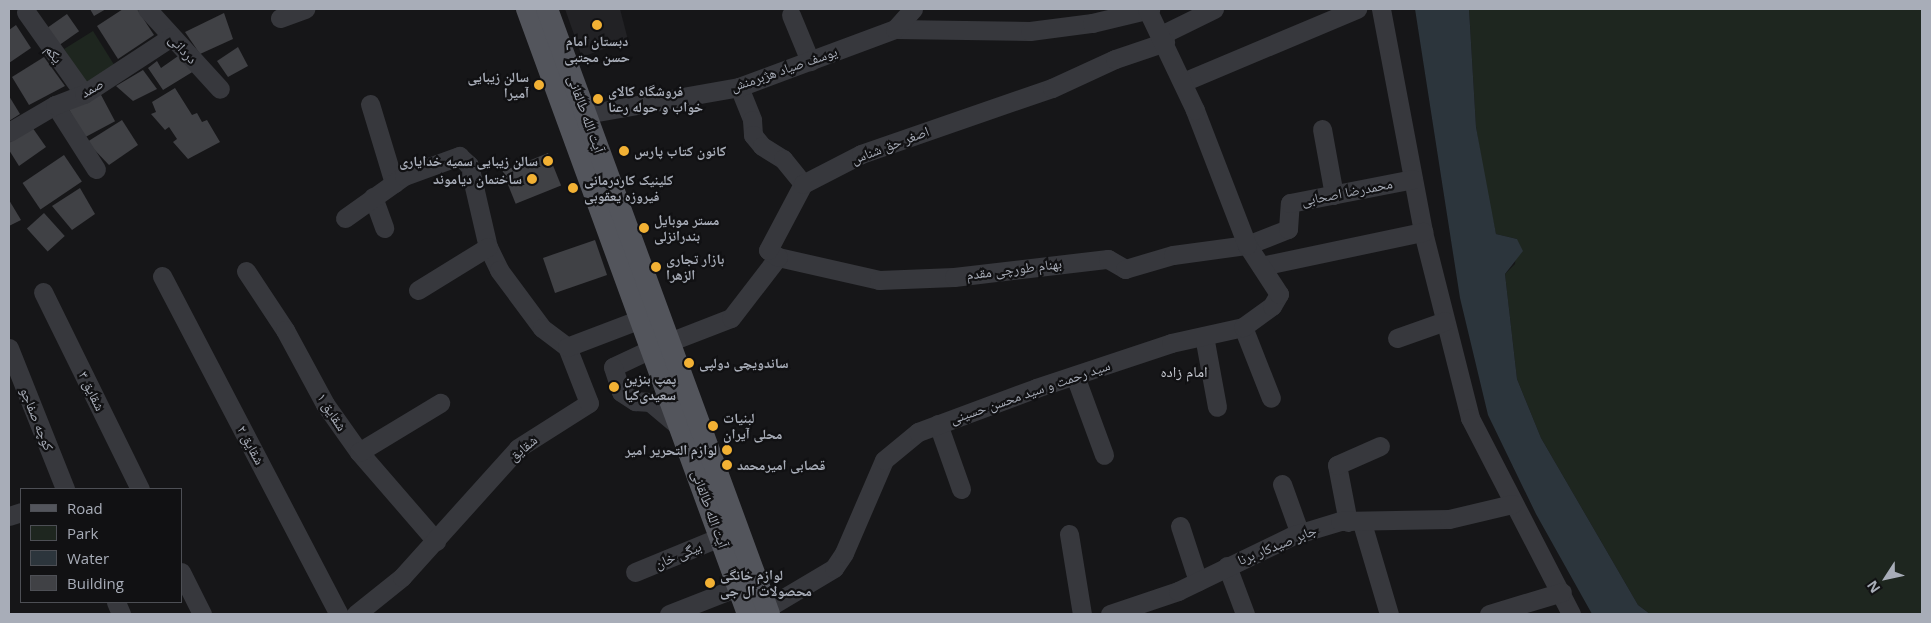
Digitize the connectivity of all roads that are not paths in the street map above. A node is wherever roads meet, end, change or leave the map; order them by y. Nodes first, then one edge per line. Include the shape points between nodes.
1 (147, 9) edge
2 (305, 9) edge
3 (527, 9) edge
4 (547, 9) edge
5 (913, 9) edge
6 (1148, 9) edge
7 (1214, 9) edge
8 (1357, 9) edge
9 (1381, 9) edge
10 (26, 12) dead end
11 (791, 15) dead end
12 (280, 18) dead end
13 (895, 29) junction
14 (171, 37) junction
15 (1163, 39) junction
16 (810, 60) junction
17 (1182, 82) junction
18 (738, 87) junction
19 (220, 89) dead end
20 (84, 94) junction
21 (370, 104) dead end
22 (55, 105) junction
23 (586, 114) junction
24 (1322, 129) dead end
25 (9, 132) edge
26 (96, 169) dead end
27 (1413, 179) junction
28 (394, 183) junction
29 (803, 184) junction
30 (1334, 195) junction
31 (373, 197) junction
32 (345, 218) dead end
33 (384, 228) dead end
34 (1423, 232) junction
35 (1247, 245) junction
36 (488, 247) junction
37 (778, 257) junction
38 (1261, 266) junction
39 (246, 271) dead end
40 (162, 276) dead end
41 (418, 290) dead end
42 (43, 292) dead end
43 (649, 315) junction
44 (1445, 322) junction
45 (1243, 327) junction
46 (1204, 336) junction
47 (1396, 338) dead end
48 (660, 346) junction
49 (567, 347) junction
50 (10, 357) edge
51 (1075, 376) junction
52 (1271, 398) dead end
53 (440, 403) dead end
54 (1217, 407) dead end
55 (938, 424) junction
56 (679, 426) junction
57 (1380, 446) dead end
58 (359, 452) junction
59 (1104, 455) dead end
60 (1282, 484) dead end
61 (64, 488) edge
62 (140, 488) edge
63 (961, 489) dead end
64 (1512, 504) junction
65 (1355, 523) junction
66 (1180, 526) dead end
67 (1069, 534) dead end
68 (1300, 534) junction
69 (720, 537) junction
70 (436, 541) junction
71 (1227, 566) junction
72 (635, 572) dead end
73 (182, 574) edge
74 (1198, 581) junction
75 (738, 587) junction
76 (1562, 592) junction
77 (761, 612) edge
78 (202, 614) edge
79 (339, 614) edge
80 (356, 614) edge
81 (669, 614) edge
82 (1082, 614) edge
83 (1110, 614) edge
84 (1246, 614) edge
85 (1389, 614) edge
86 (1489, 614) edge
87 (1571, 614) edge

1 - 14 street, دردانی
2 - 12 street
3 - 43 main road, آیت الله طالقانی
4 - 23 main road, آیت الله طالقانی
5 - 13 street, یوسف صیاد هژبرمنش
6 - 13 street via 1092,23 1030,31
6 - 15 street, سید رحمت و سید محسن حسینی
7 - 15 street, اصغر حق شناس
8 - 17 street
9 - 27 street
10 - 20 street, یکم
11 - 16 street
13 - 16 street, یوسف صیاد هژبرمنش
14 - 19 street, دردانی
14 - 20 street, صمد
15 - 17 street, سید رحمت و سید محسن حسینی
15 - 29 street, اصغر حق شناس via 1052,88 861,154
16 - 18 street, یوسف صیاد هژبرمنش
17 - 35 street, سید رحمت و سید محسن حسینی
18 - 23 street, یوسف صیاد هژبرمنش
18 - 29 street via 752,120 753,135 762,146 783,159
20 - 22 street, صمد
21 - 28 street
22 - 25 street, صمد
22 - 26 street
23 - 43 main road, آیت الله طالقانی
24 - 30 street
27 - 30 street, محمدرضا اصحابی
27 - 34 street
28 - 31 street
28 - 36 street via 404,176 459,156 469,165
29 - 37 street via 768,250
30 - 35 street, محمدرضا اصحابی via 1290,203 1288,229
31 - 32 street
31 - 33 street
34 - 38 street
34 - 44 street
35 - 37 street, بهنام طورچی مقدم via 1173,254 1125,270 1108,259 954,277 879,280
35 - 38 street, سید رحمت و سید محسن حسینی
36 - 41 street
36 - 49 street via 522,303 542,328
37 - 48 street via 731,318
38 - 45 street, سید رحمت و سید محسن حسینی via 1279,294 1272,306
39 - 58 street, شقایق ۱ via 285,330 325,404
40 - 79 street, شقایق ۲
42 - 62 street, شقایق ۳
43 - 48 main road, آیت الله طالقانی
43 - 49 street
44 - 47 street
44 - 64 street via 1470,418
45 - 46 street, سید رحمت و سید محسن حسینی
45 - 52 street
46 - 51 street, سید رحمت و سید محسن حسینی via 1172,343
46 - 54 street
48 - 56 main road, آیت الله طالقانی
48 - 56 street via 613,367 621,392 635,401 650,402
48 - 77 main road, آیت الله طالقانی
49 - 70 street, شقایق via 589,403 518,448
50 - 61 street, کوچه صفاجو
51 - 55 street, سید رحمت و سید محسن حسینی
51 - 59 street
53 - 58 street
55 - 63 street
55 - 77 street, سید رحمت و سید محسن حسینی via 918,432 884,460 844,553 834,568
56 - 69 main road, آیت الله طالقانی
57 - 65 street via 1337,465
58 - 70 street, شقایق ۱
60 - 68 street
64 - 65 street, جابر صیدکار برنا via 1449,519
64 - 76 street
65 - 68 street, جابر صیدکار برنا via 1340,521
65 - 85 street
66 - 74 street
67 - 82 street
68 - 71 street, جابر صیدکار برنا
69 - 72 street, بیگی خان
69 - 75 main road, آیت الله طالقانی
70 - 80 street, شقایق via 402,577
71 - 74 street, جابر صیدکار برنا
71 - 84 street
73 - 78 street
74 - 83 street, جابر صیدکار برنا
75 - 77 main road, آیت الله طالقانی
75 - 81 street
76 - 86 street
76 - 87 street

